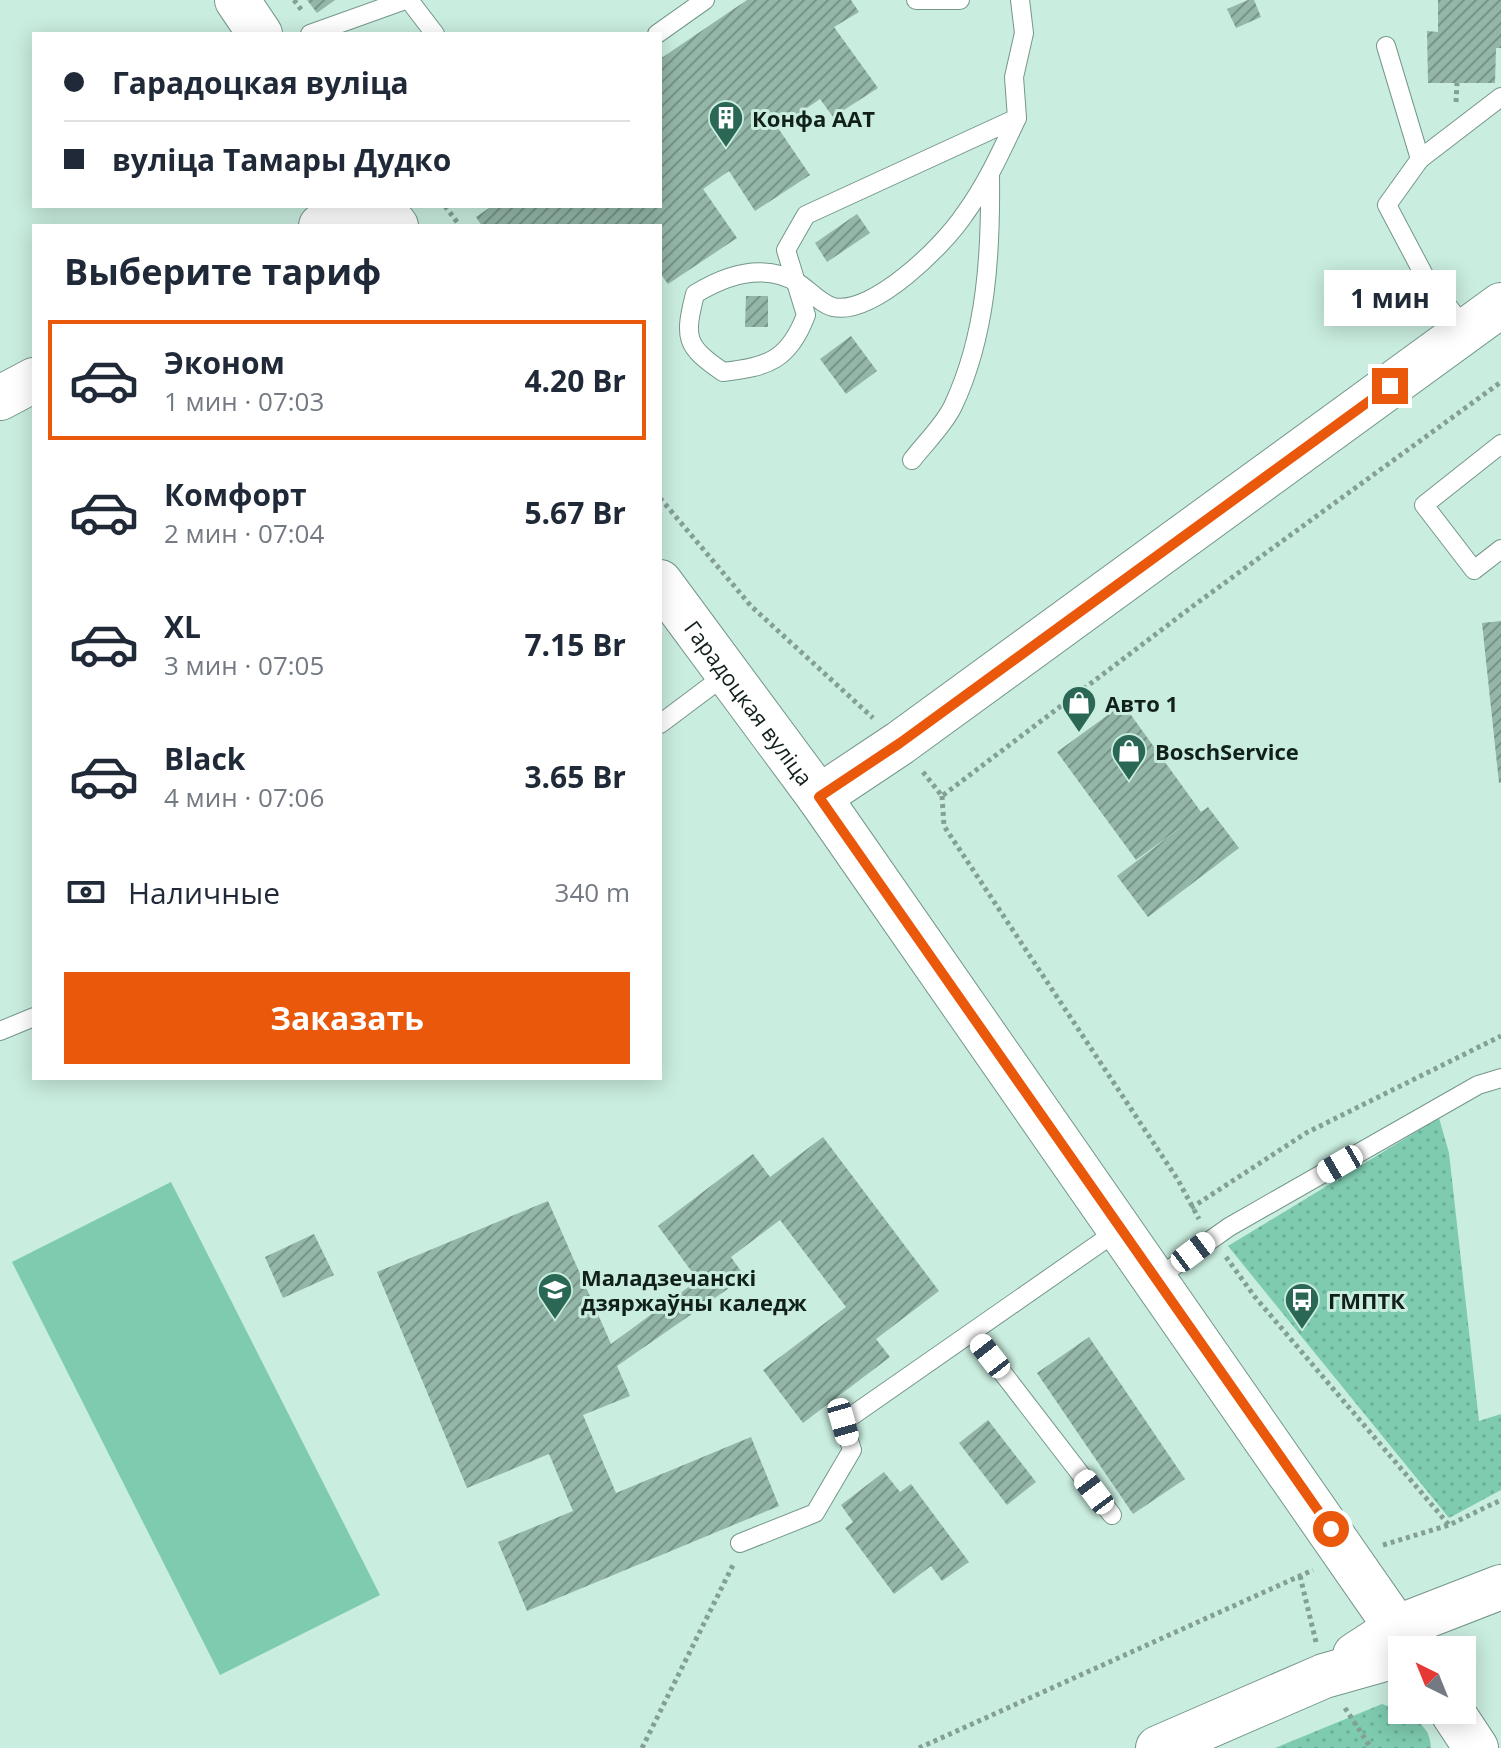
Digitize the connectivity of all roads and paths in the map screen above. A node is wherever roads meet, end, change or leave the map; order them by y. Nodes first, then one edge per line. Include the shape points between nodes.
1 (237, 0) edge
2 (407, 0) edge
3 (705, 0) edge
4 (916, 0) edge
5 (960, 0) edge
6 (1020, 0) edge
7 (259, 32) edge
8 (316, 32) edge
9 (433, 32) edge
10 (660, 32) edge
11 (1386, 46) dead end
12 (1501, 97) edge
13 (1017, 118) junction
14 (1420, 159) junction
15 (990, 174) junction
16 (353, 208) edge
17 (382, 208) edge
18 (325, 224) edge
19 (394, 224) edge
20 (794, 281) junction
21 (1501, 305) edge
22 (1467, 331) junction
23 (32, 381) edge
24 (0, 398) edge
25 (1501, 444) edge
26 (912, 460) dead end
27 (1501, 549) edge
28 (662, 585) edge
29 (728, 673) junction
30 (662, 722) edge
31 (942, 796) dead end
32 (819, 797) junction
33 (32, 1018) edge
34 (0, 1031) edge
35 (1501, 1036) edge
36 (1501, 1078) edge
37 (1191, 1208) junction
38 (1122, 1228) junction
39 (1212, 1238) junction
40 (1156, 1279) junction
41 (972, 1333) junction
42 (1501, 1500) edge
43 (1112, 1515) dead end
44 (1449, 1525) junction
45 (740, 1543) joint
46 (1349, 1555) junction
47 (1300, 1576) junction
48 (1501, 1587) edge
49 (1501, 1613) edge
50 (1401, 1636) edge
51 (1422, 1636) edge
52 (1433, 1636) edge
53 (1388, 1652) edge
54 (1327, 1674) junction
55 (1460, 1724) edge
56 (642, 1748) edge
57 (919, 1748) edge
58 (1158, 1748) edge
59 (1371, 1748) edge
60 (1476, 1748) edge

1 - 7 street
2 - 8 lane
2 - 9 lane
3 - 10 lane
4 - 5 lane
6 - 13 lane via 1024,33 1014,77
11 - 14 lane
12 - 14 lane
13 - 15 lane
13 - 20 lane via 806,215 786,250
14 - 22 lane via 1387,205 1424,275
15 - 20 lane via 963,218 889,290 850,307 832,306
15 - 26 lane via 990,249 977,335 953,408
16 - 18 street
17 - 19 street
20 - 20 lane via 806,315 797,340 762,367 723,372 696,354 687,326 695,294 722,278 758,271
21 - 22 street
22 - 32 street
23 - 24 street
25 - 27 lane via 1424,505 1474,570
28 - 29 street, Гарадоцкая вуліца
29 - 30 lane
29 - 32 street, Гарадоцкая вуліца
31 - 37 path via 944,826 1178,1180
32 - 38 street, Гарадоцкая вуліца
33 - 34 lane
35 - 37 path via 1306,1133
36 - 39 lane via 1478,1085
37 - 39 path
38 - 40 street, Гарадоцкая вуліца
38 - 41 lane
39 - 40 lane
39 - 44 path via 1255,1297
40 - 46 street, Гарадоцкая вуліца
41 - 43 lane
41 - 45 lane via 843,1422 852,1450 815,1513
42 - 44 path
44 - 46 path
45 - 56 path via 730,1575
46 - 47 path
46 - 50 street, Гарадоцкая вуліца
47 - 54 path
47 - 57 path
48 - 51 street
49 - 52 street
53 - 54 street
54 - 58 street
54 - 59 path
55 - 60 street

